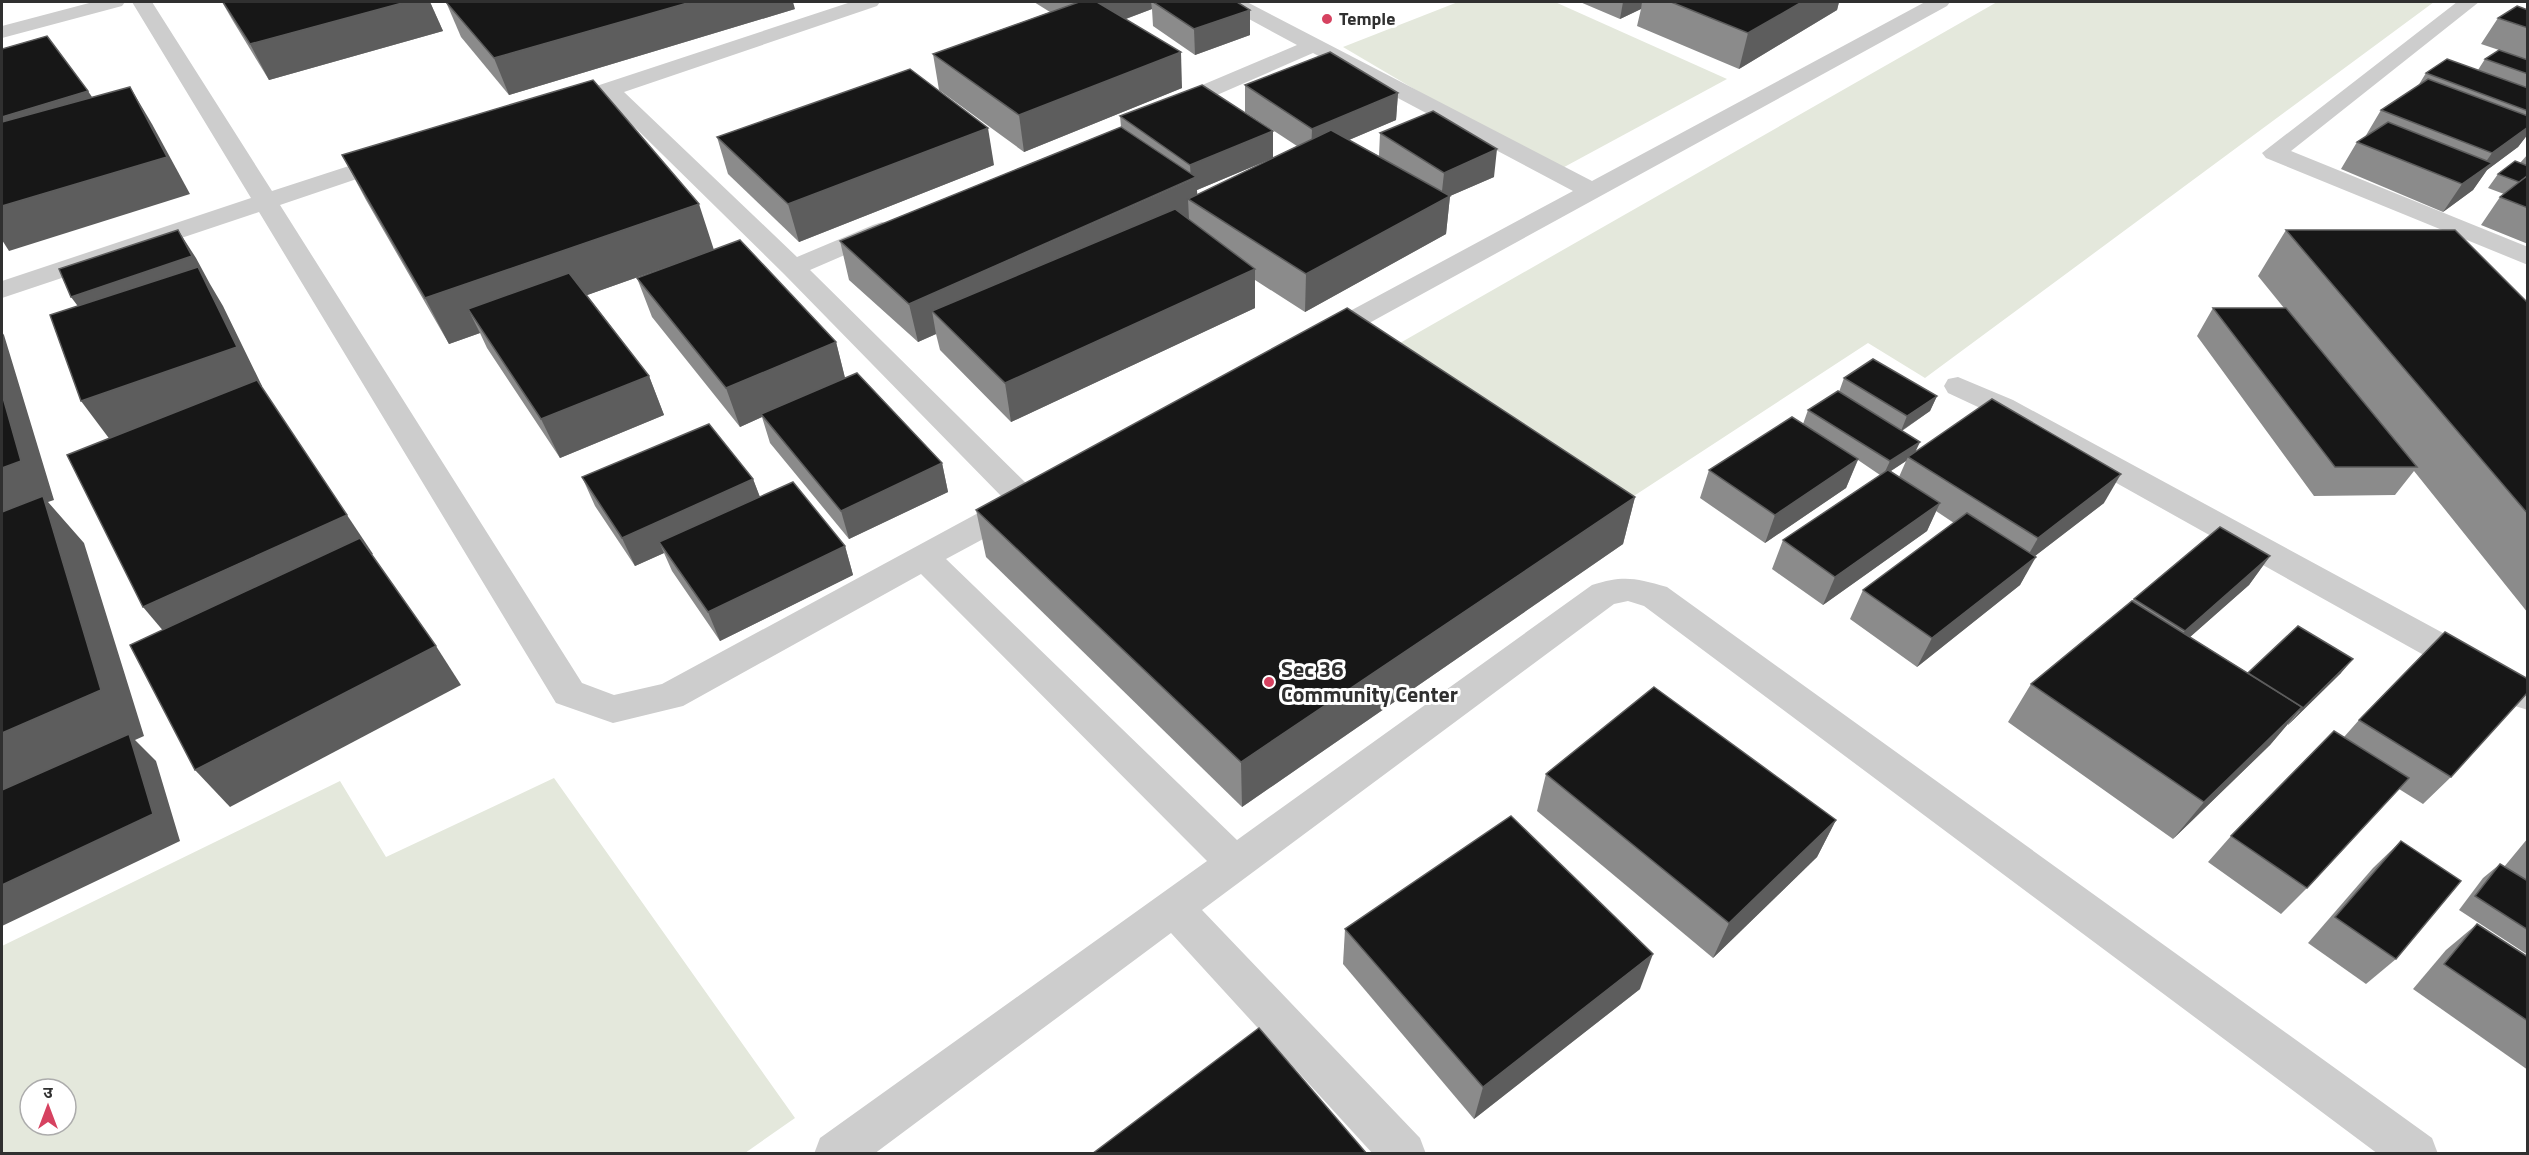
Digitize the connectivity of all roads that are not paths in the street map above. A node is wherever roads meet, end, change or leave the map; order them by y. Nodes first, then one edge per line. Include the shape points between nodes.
1 (115, 2) edge
2 (142, 2) edge
3 (870, 2) edge
4 (1232, 2) edge
5 (1940, 2) edge
6 (2469, 2) edge
7 (2, 32) edge
8 (1314, 45) junction
9 (609, 90) junction
10 (542, 111) edge
11 (1151, 115) edge
12 (419, 150) edge
13 (1590, 190) junction
14 (263, 200) junction
15 (901, 221) edge
16 (2528, 257) edge
17 (793, 268) junction
18 (2, 290) edge
19 (1297, 352) edge
20 (1958, 386) dead end
21 (924, 557) junction
22 (2528, 696) edge
23 (1235, 864) junction
24 (1173, 908) junction
25 (836, 1154) edge
26 (1404, 1154) edge
27 (2416, 1154) edge

1 - 7 street
2 - 14 street
3 - 9 street
4 - 8 street
5 - 13 street
6 - 16 street via 2274,153
8 - 11 street
8 - 13 street
9 - 10 street
9 - 17 street
12 - 14 street
13 - 19 street
14 - 18 street
14 - 21 street via 568,693 613,709 670,696
15 - 17 street
17 - 21 street via 1036,496
20 - 22 street via 2003,407
21 - 23 street
23 - 24 street
23 - 27 street via 1604,594 1628,589 1655,596
24 - 25 street
24 - 26 street

